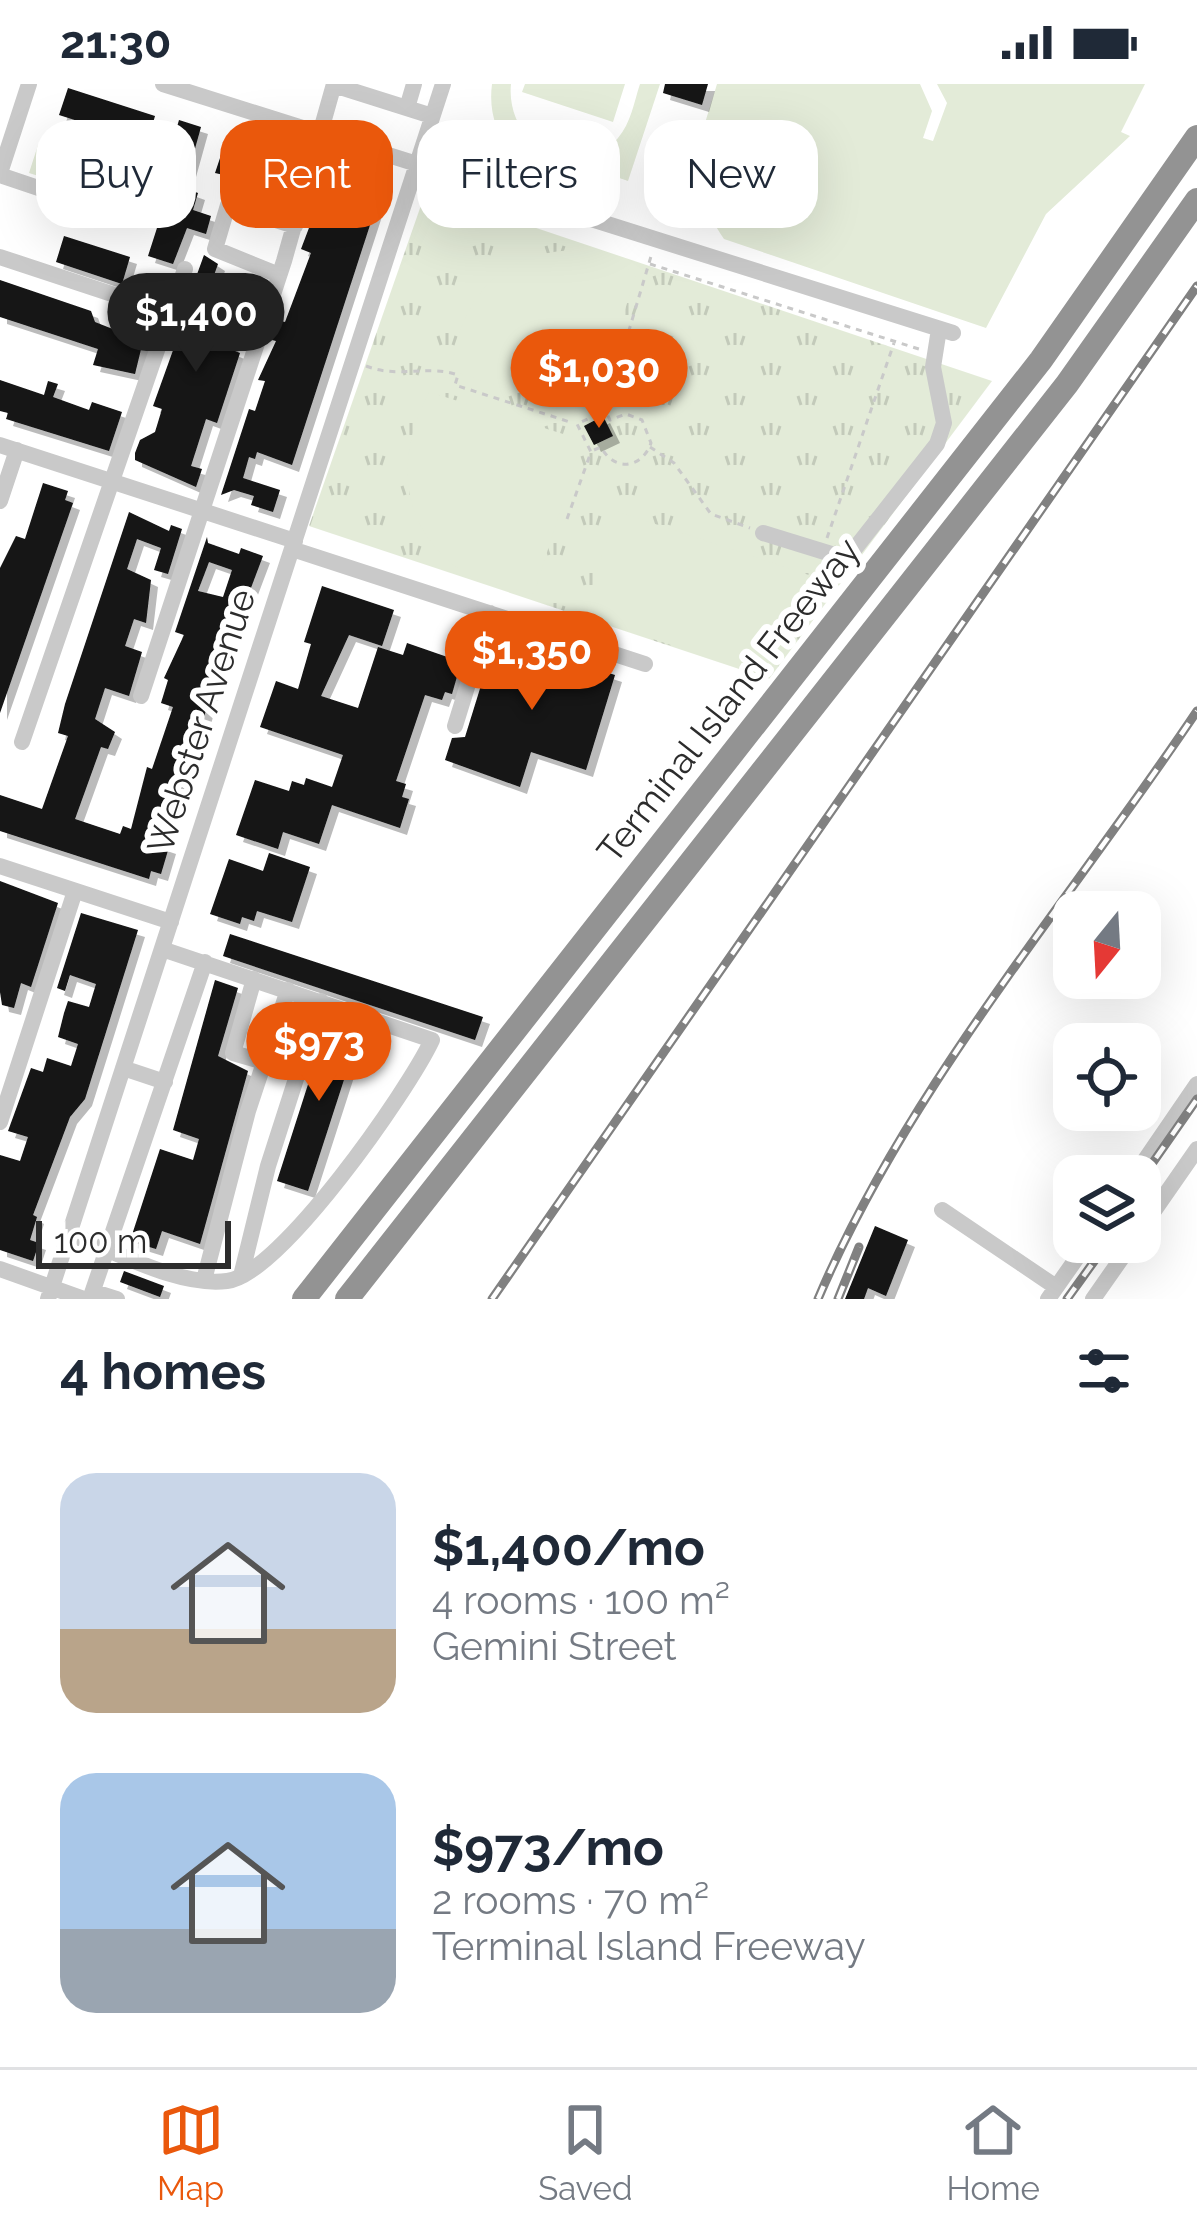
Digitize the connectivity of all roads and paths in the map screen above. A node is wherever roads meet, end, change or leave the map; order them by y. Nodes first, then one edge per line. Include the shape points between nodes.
1 (29, 84) edge
2 (163, 84) edge
3 (334, 84) edge
4 (414, 84) edge
5 (443, 84) edge
6 (407, 108) junction
7 (432, 116) junction
8 (278, 120) edge
9 (326, 120) edge
10 (431, 120) edge
11 (1197, 137) edge
12 (393, 156) edge
13 (417, 164) joint
14 (0, 174) edge
15 (36, 187) edge
16 (1197, 200) edge
17 (221, 228) edge
18 (294, 228) edge
19 (620, 228) edge
20 (656, 239) junction
21 (0, 257) edge
22 (649, 264) junction
23 (185, 269) dead end
24 (279, 275) junction
25 (139, 303) dead end
26 (894, 341) junction
27 (935, 354) junction
28 (353, 361) junction
29 (605, 411) junction
30 (577, 424) junction
31 (650, 447) junction
32 (8, 448) edge
33 (591, 452) junction
34 (110, 481) junction
35 (0, 501) edge
36 (202, 511) junction
37 (567, 519) dead end
38 (763, 532) joint
39 (293, 545) junction
40 (822, 552) junction
41 (490, 613) junction
42 (645, 664) dead end
43 (141, 696) dead end
44 (454, 726) dead end
45 (22, 742) dead end
46 (0, 866) edge
47 (75, 891) junction
48 (171, 922) junction
49 (162, 949) junction
50 (205, 962) junction
51 (254, 979) junction
52 (288, 990) junction
53 (321, 1000) junction
54 (264, 1062) junction
55 (123, 1069) junction
56 (165, 1082) junction
57 (1197, 1084) edge
58 (0, 1122) edge
59 (1197, 1149) edge
60 (1148, 1155) edge
61 (1161, 1201) edge
62 (942, 1210) dead end
63 (69, 1234) junction
64 (110, 1249) junction
65 (1073, 1263) edge
66 (1118, 1263) edge
67 (0, 1269) edge
68 (241, 1276) junction
69 (204, 1280) junction
70 (51, 1292) edge
71 (1052, 1293) edge
72 (89, 1297) edge
73 (117, 1299) edge
74 (304, 1299) edge
75 (347, 1299) edge
76 (1093, 1299) edge

1 - 14 street
2 - 8 street
3 - 6 street
3 - 9 street
4 - 6 street
5 - 7 street, Webster Avenue
6 - 7 street
7 - 10 street, Webster Avenue
11 - 74 highway, Terminal Island Freeway via 1041,360
12 - 13 street
13 - 28 street, Webster Avenue
14 - 15 street
16 - 75 highway, Terminal Island Freeway via 1067,384
17 - 24 street via 215,249
18 - 24 street
19 - 20 street
20 - 22 path
20 - 27 street via 946,331
21 - 25 street
22 - 26 path
22 - 29 path
23 - 34 street
24 - 36 street
26 - 27 path
26 - 40 path
27 - 40 street via 944,414 937,444 853,551
28 - 30 path via 388,375 444,370 458,375 455,385
28 - 39 street, Webster Avenue
29 - 30 path
29 - 31 path via 610,420 642,420
30 - 33 path
31 - 33 path via 627,465 601,447
31 - 38 path via 674,463 711,514
32 - 34 street
32 - 35 street
33 - 37 path
34 - 36 street
34 - 45 street
36 - 39 street
36 - 43 street
38 - 40 street
39 - 41 street
39 - 48 street, Webster Avenue
41 - 42 street
41 - 44 street
46 - 47 street
47 - 48 street
47 - 58 street
48 - 49 street, Webster Avenue
49 - 50 street
49 - 55 street, Webster Avenue
50 - 51 street
50 - 56 street
51 - 52 street
51 - 54 street via 233,1053
52 - 53 street
52 - 54 street
53 - 68 street
53 - 68 street via 432,1040 318,1205
54 - 69 street
55 - 56 street
55 - 63 street, Webster Avenue
56 - 64 street
57 - 60 street
59 - 61 street
62 - 71 street
63 - 64 street
63 - 70 street, Webster Avenue
64 - 69 street
64 - 72 street
65 - 71 street
66 - 76 street
67 - 70 street
68 - 69 street
70 - 72 street
72 - 73 street

